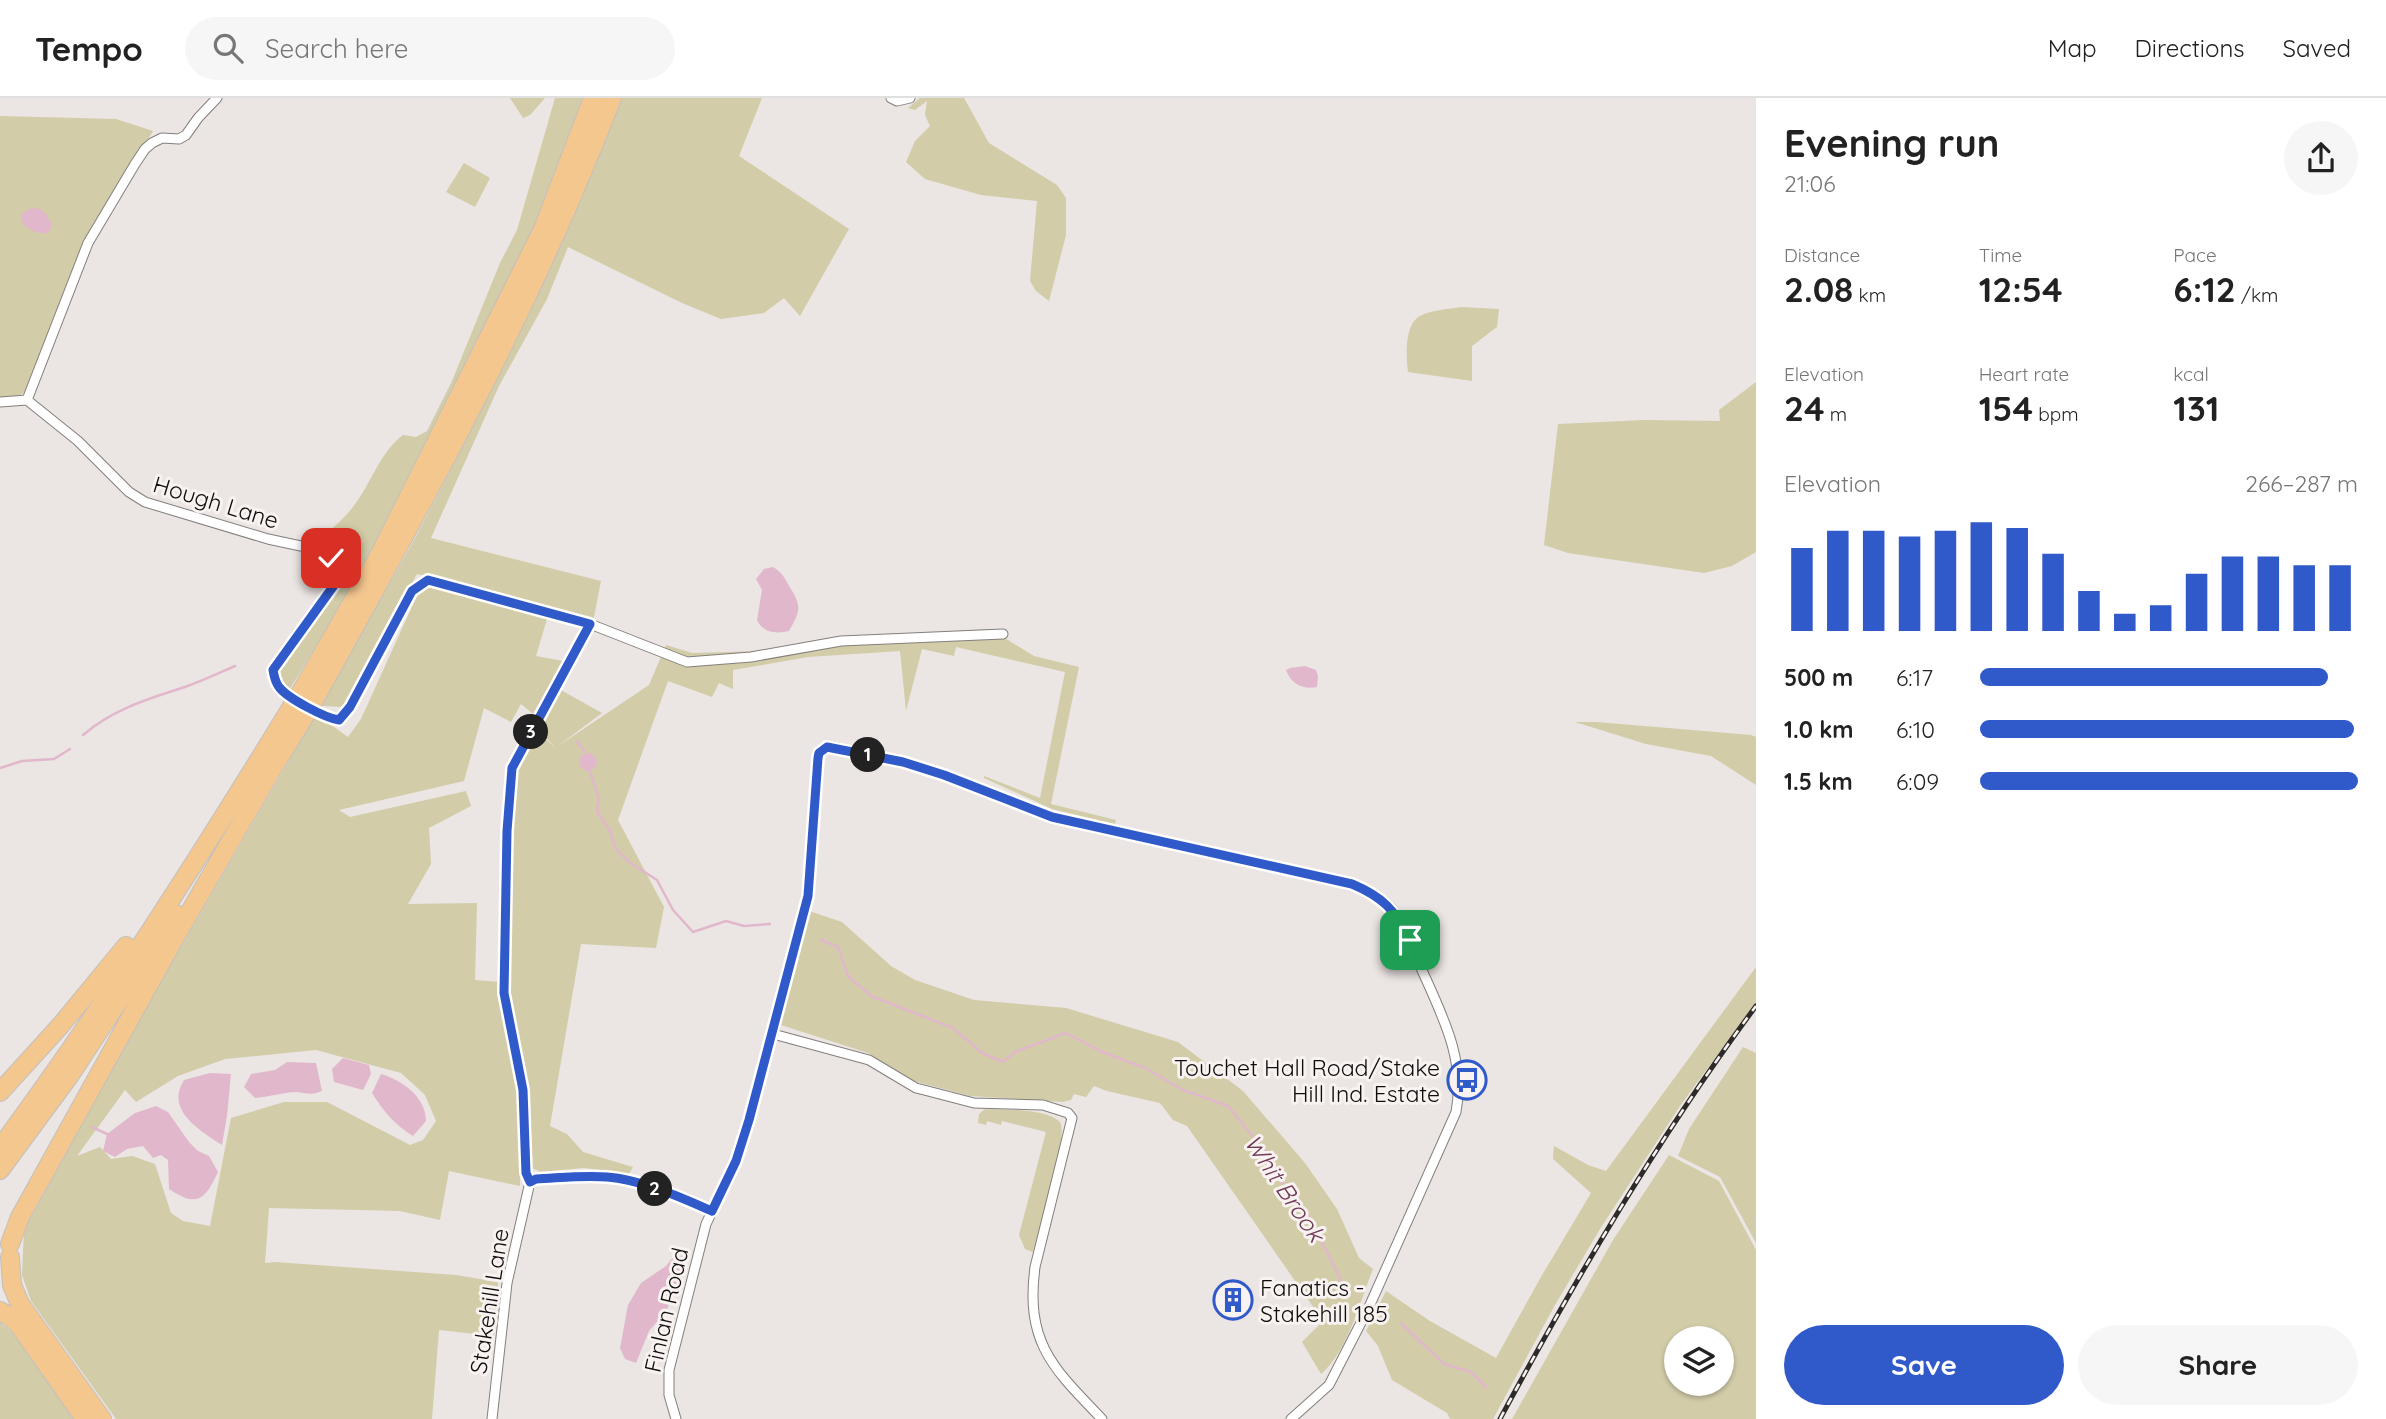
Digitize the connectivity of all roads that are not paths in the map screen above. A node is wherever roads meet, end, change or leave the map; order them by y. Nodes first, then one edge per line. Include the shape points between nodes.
1 (217, 98) edge
2 (593, 98) edge
3 (612, 98) edge
4 (891, 98) edge
5 (909, 98) edge
6 (27, 400) junction
7 (0, 402) edge
8 (590, 624) junction
9 (1003, 634) dead end
10 (309, 692) junction
11 (297, 712) junction
12 (277, 761) junction
13 (246, 780) junction
14 (773, 1034) junction
15 (0, 1092) edge
16 (0, 1148) edge
17 (0, 1170) edge
18 (530, 1182) junction
19 (712, 1211) junction
20 (0, 1220) edge
21 (10, 1251) junction
22 (0, 1287) edge
23 (0, 1311) edge
24 (85, 1419) edge
25 (102, 1419) edge
26 (492, 1419) edge
27 (676, 1419) edge
28 (1102, 1419) edge
29 (1291, 1419) edge

1 - 6 street via 186,135 152,143 135,164 88,243
2 - 10 highway via 543,229
3 - 10 highway via 549,248 470,413
4 - 5 street
6 - 7 street
6 - 8 street, Hough Lane via 145,502 315,549 331,558 340,577 273,670 281,690 328,719 339,720 350,707 412,591 428,580
8 - 9 street via 687,662 751,657 841,641
8 - 18 street, Stakehill Lane via 512,768 504,993 520,1066
10 - 11 highway, bridge
11 - 12 highway
11 - 13 highway
12 - 17 highway via 70,1075
12 - 21 highway via 27,1205
13 - 15 highway via 104,975
13 - 16 highway via 58,1069
14 - 19 street, Finlan Road via 736,1161
14 - 28 street via 869,1060 916,1088 974,1103 1043,1105 1068,1112 1072,1118 1035,1267 1033,1309 1045,1353 1059,1375
14 - 29 street, Finlan Road via 808,896 818,758 823,749 832,747 934,771 1066,821 1352,884 1377,896 1392,909 1410,940 1450,1035 1460,1092 1447,1135 1329,1385
18 - 19 street via 618,1178
18 - 26 street, Stakehill Lane via 507,1283
19 - 27 street, Finlan Road via 669,1370 669,1395
20 - 21 highway
21 - 22 highway
21 - 25 highway via 11,1281 20,1304
23 - 24 highway via 19,1325

